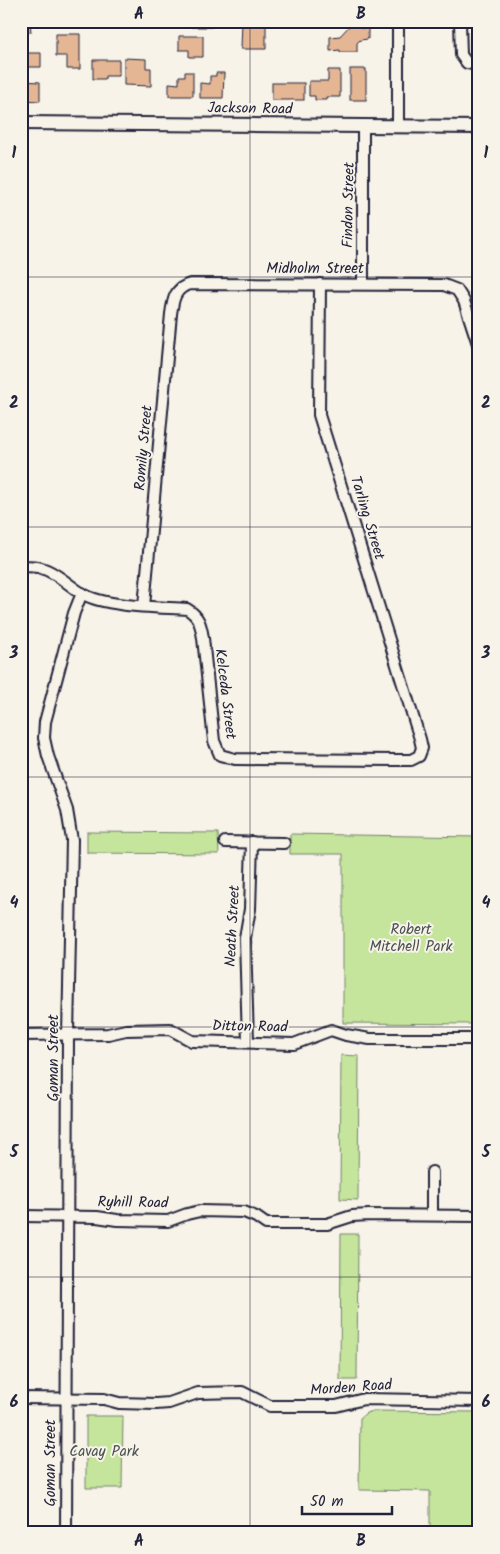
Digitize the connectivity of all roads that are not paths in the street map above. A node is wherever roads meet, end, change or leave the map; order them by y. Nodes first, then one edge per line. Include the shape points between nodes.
1 (398, 21) edge
2 (460, 21) edge
3 (479, 65) edge
4 (21, 123) edge
5 (364, 127) junction
6 (398, 127) junction
7 (479, 127) edge
8 (320, 284) junction
9 (363, 284) junction
10 (176, 293) joint
11 (479, 347) edge
12 (21, 567) edge
13 (82, 593) junction
14 (144, 606) junction
15 (419, 756) joint
16 (225, 842) dead end
17 (252, 842) junction
18 (284, 842) dead end
19 (21, 1035) edge
20 (68, 1035) junction
21 (479, 1039) edge
22 (248, 1042) junction
23 (432, 1172) dead end
24 (21, 1216) edge
25 (432, 1216) junction
26 (479, 1216) edge
27 (68, 1217) junction
28 (21, 1398) edge
29 (67, 1398) junction
30 (479, 1401) edge
31 (66, 1533) edge

1 - 6 street
2 - 3 street via 461,56 467,63
4 - 5 street, Jackson Road
5 - 6 street, Jackson Road
5 - 9 street, Findon Street
6 - 7 street, Jackson Road
8 - 9 street, Midholm Street
8 - 10 street, Midholm Street via 190,284
8 - 15 street, Tarling Street via 320,415 420,739 422,748
9 - 11 street, Midholm Street via 444,285 457,290 464,301
10 - 14 street, Romily Street via 172,301
12 - 13 street, Kelceda Street via 44,569
13 - 14 street, Kelceda Street via 96,600
13 - 20 street, Goman Street via 45,722 44,738 67,810 72,840
14 - 15 street, Kelceda Street via 186,609 200,622 214,741 220,755 234,759 388,760 411,760
16 - 17 street
17 - 18 street
17 - 22 street, Neath Street via 250,909 245,938
19 - 20 street, Ditton Road
20 - 22 street, Ditton Road via 170,1029 192,1041
20 - 27 street, Goman Street
21 - 22 street, Ditton Road via 370,1039 331,1030 294,1044
23 - 25 street
24 - 27 street, Ryhill Road
25 - 26 street, Ryhill Road
25 - 27 street, Ryhill Road via 352,1216 327,1224 266,1224 244,1212 200,1211 168,1221
27 - 29 street, Goman Street
28 - 29 street, Morden Road
29 - 30 street, Morden Road via 156,1404 169,1403 198,1392 242,1392 270,1406 336,1406 364,1399
29 - 31 street, Goman Street

